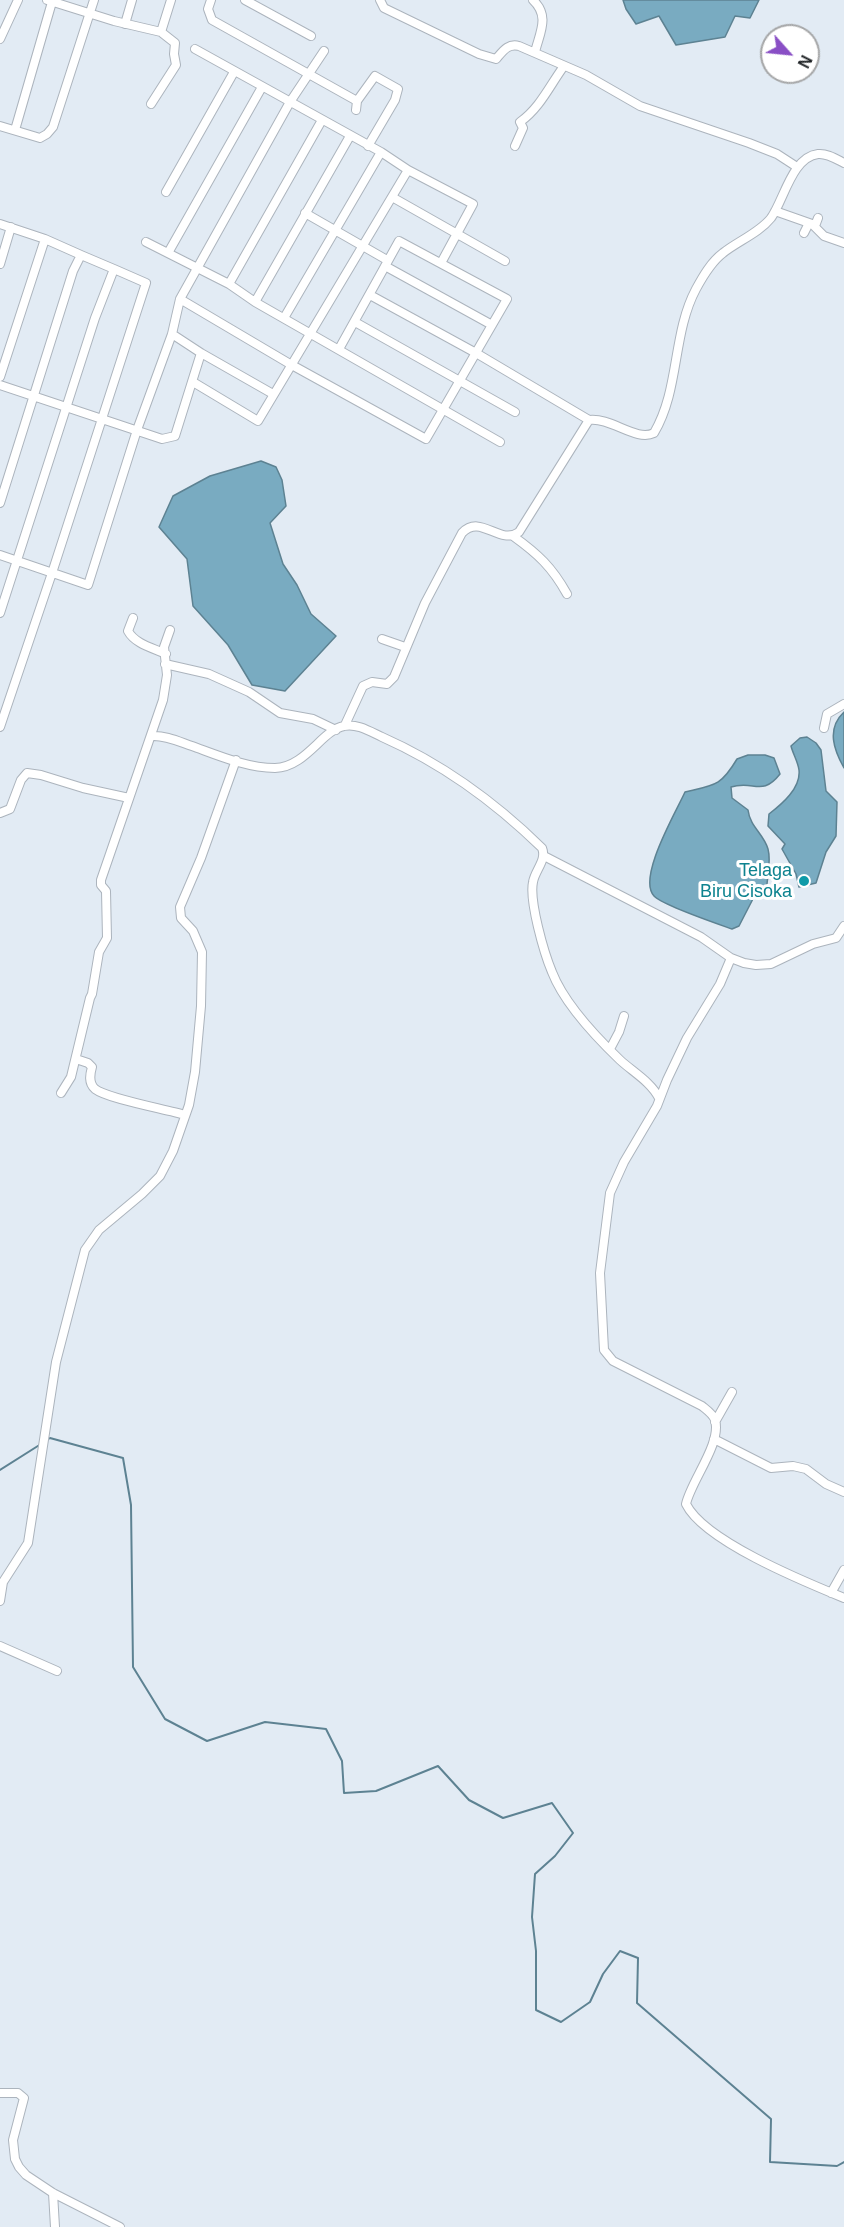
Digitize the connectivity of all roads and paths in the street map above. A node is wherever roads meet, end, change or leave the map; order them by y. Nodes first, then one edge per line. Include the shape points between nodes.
1 (18, 0) edge
2 (94, 0) edge
3 (132, 0) edge
4 (171, 0) edge
5 (211, 0) edge
6 (245, 0) edge
7 (380, 0) edge
8 (533, 0) edge
9 (50, 1) edge
10 (90, 15) junction
11 (125, 24) junction
12 (160, 32) junction
13 (311, 36) dead end
14 (0, 39) edge
15 (195, 50) dead end
16 (324, 51) dead end
17 (535, 52) junction
18 (564, 66) junction
19 (234, 72) junction
20 (308, 73) junction
21 (262, 87) junction
22 (290, 102) junction
23 (151, 104) dead end
24 (322, 120) junction
25 (0, 126) edge
26 (15, 130) junction
27 (350, 136) junction
28 (515, 146) dead end
29 (368, 147) junction
30 (381, 152) junction
31 (844, 162) edge
32 (797, 166) junction
33 (408, 170) junction
34 (166, 192) dead end
35 (392, 197) junction
36 (775, 211) junction
37 (305, 213) junction
38 (818, 218) dead end
39 (0, 224) edge
40 (812, 225) junction
41 (11, 227) junction
42 (334, 230) junction
43 (804, 233) dead end
44 (456, 234) junction
45 (45, 239) junction
46 (146, 242) dead end
47 (844, 243) edge
48 (362, 247) junction
49 (168, 253) junction
50 (81, 255) junction
51 (505, 261) dead end
52 (386, 263) junction
53 (441, 263) junction
54 (0, 264) edge
55 (198, 268) junction
56 (114, 269) junction
57 (229, 284) junction
58 (370, 295) junction
59 (180, 299) junction
60 (255, 302) junction
61 (284, 318) junction
62 (355, 322) junction
63 (492, 325) junction
64 (311, 333) junction
65 (172, 334) junction
66 (339, 349) junction
67 (201, 353) junction
68 (476, 353) junction
69 (290, 364) junction
70 (0, 377) edge
71 (192, 382) junction
72 (460, 382) junction
73 (0, 384) edge
74 (273, 394) junction
75 (34, 395) junction
76 (67, 407) junction
77 (444, 409) junction
78 (515, 412) dead end
79 (102, 420) junction
80 (590, 420) junction
81 (137, 430) junction
82 (500, 442) dead end
83 (0, 503) edge
84 (513, 536) junction
85 (0, 555) edge
86 (17, 561) junction
87 (52, 573) junction
88 (567, 594) dead end
89 (0, 613) edge
90 (133, 618) dead end
91 (170, 630) dead end
92 (382, 639) dead end
93 (405, 647) junction
94 (166, 654) junction
95 (165, 664) junction
96 (844, 704) edge
97 (345, 725) junction
98 (0, 727) edge
99 (824, 728) dead end
100 (336, 730) junction
101 (152, 736) junction
102 (236, 760) junction
103 (129, 798) junction
104 (0, 813) edge
105 (544, 856) junction
106 (844, 926) edge
107 (731, 958) junction
108 (624, 1016) dead end
109 (610, 1049) junction
110 (76, 1059) junction
111 (61, 1094) dead end
112 (659, 1098) junction
113 (185, 1115) junction
114 (732, 1392) dead end
115 (715, 1422) junction
116 (714, 1439) junction
117 (844, 1492) edge
118 (844, 1570) edge
119 (831, 1593) junction
120 (844, 1598) edge
121 (0, 1601) edge
122 (0, 1646) edge
123 (57, 1671) dead end
124 (0, 2093) edge
125 (53, 2193) junction
126 (55, 2227) edge
127 (120, 2227) edge

1 - 14 street
2 - 10 street
3 - 11 street
4 - 12 street
5 - 20 street via 208,9 212,20
6 - 13 street
7 - 17 street via 384,8 479,54 496,59 513,45
8 - 17 street via 541,7 543,19
9 - 10 street
9 - 26 street
10 - 11 street
10 - 26 street via 53,127 40,138
11 - 12 street
12 - 23 street via 175,43 177,63
15 - 19 street
16 - 20 street
17 - 18 street
18 - 28 street via 542,100 520,122 523,128
18 - 32 street via 640,106 749,143
19 - 21 street
19 - 34 street
20 - 22 street
20 - 29 street via 356,106 375,76 399,89
21 - 22 street
21 - 49 street
22 - 24 street
22 - 55 street
24 - 27 street
24 - 57 street
25 - 26 street
27 - 29 street
27 - 37 street
29 - 30 street
30 - 33 street
30 - 42 street
31 - 32 street via 818,154
32 - 36 street
33 - 35 street
33 - 44 street via 473,204
35 - 44 street
35 - 48 street
36 - 40 street
36 - 80 street via 766,223 721,254 695,291 680,330 670,393 654,434 648,436 599,419
37 - 42 street
37 - 60 street
38 - 40 street
39 - 41 street
40 - 43 street
40 - 47 street via 824,236
41 - 45 street
41 - 54 street
42 - 48 street
42 - 61 street
44 - 51 street
44 - 53 street
45 - 50 street
45 - 70 street
46 - 49 street
48 - 52 street
48 - 64 street
49 - 55 street
50 - 56 street
50 - 75 street
52 - 53 street via 399,240
52 - 58 street
52 - 63 street
53 - 63 street via 507,299
55 - 57 street
55 - 59 street
56 - 76 street
56 - 79 street via 146,283
57 - 60 street
58 - 62 street
58 - 68 street
59 - 65 street
59 - 69 street
60 - 61 street
61 - 64 street
62 - 66 street
62 - 72 street
63 - 68 street
64 - 66 street
64 - 69 street
65 - 67 street
65 - 81 street
66 - 77 street
67 - 71 street
67 - 74 street
68 - 72 street
68 - 80 street
69 - 74 street
69 - 77 street via 426,439
71 - 74 street via 258,421
71 - 81 street via 175,436 162,439
72 - 77 street
72 - 78 street
73 - 75 street
75 - 76 street
75 - 83 street
76 - 79 street
76 - 86 street
77 - 82 street
79 - 81 street
79 - 87 street
80 - 84 street
81 - 87 street via 88,585
84 - 88 street via 536,552
84 - 93 street via 473,525 467,527
85 - 86 street
86 - 87 street
86 - 89 street
87 - 98 street
90 - 94 street via 130,636
91 - 94 street via 164,647
92 - 93 street
93 - 97 street via 392,680 363,686
94 - 95 street
95 - 100 street via 209,674 249,692 280,713 313,719
95 - 101 street via 163,700
96 - 99 street via 827,714
97 - 100 street
97 - 105 street via 358,726 435,762 533,839
100 - 102 street via 304,756 282,767
101 - 102 street
101 - 103 street
102 - 113 street via 179,912 202,952 195,1072
103 - 104 street via 27,773 10,809
103 - 110 street via 101,880 106,893 107,938 99,952
105 - 107 street via 701,937
105 - 109 street via 532,885 540,937 565,997
106 - 107 street via 831,941 813,944 771,964 756,965
107 - 112 street
108 - 109 street
109 - 112 street
110 - 111 street
110 - 113 street via 92,1067 89,1079 94,1088
112 - 115 street via 608,1200 600,1273 604,1350 613,1361 702,1406
113 - 121 street via 160,1176 99,1230 85,1250 56,1362 28,1543 3,1582
114 - 115 street
115 - 116 street
116 - 117 street via 771,1468 806,1469
116 - 119 street via 687,1496 690,1511 721,1539
118 - 119 street
119 - 120 street
122 - 123 street
124 - 125 street via 18,2092 24,2098 14,2140 15,2159 26,2175
125 - 126 street
125 - 127 street

